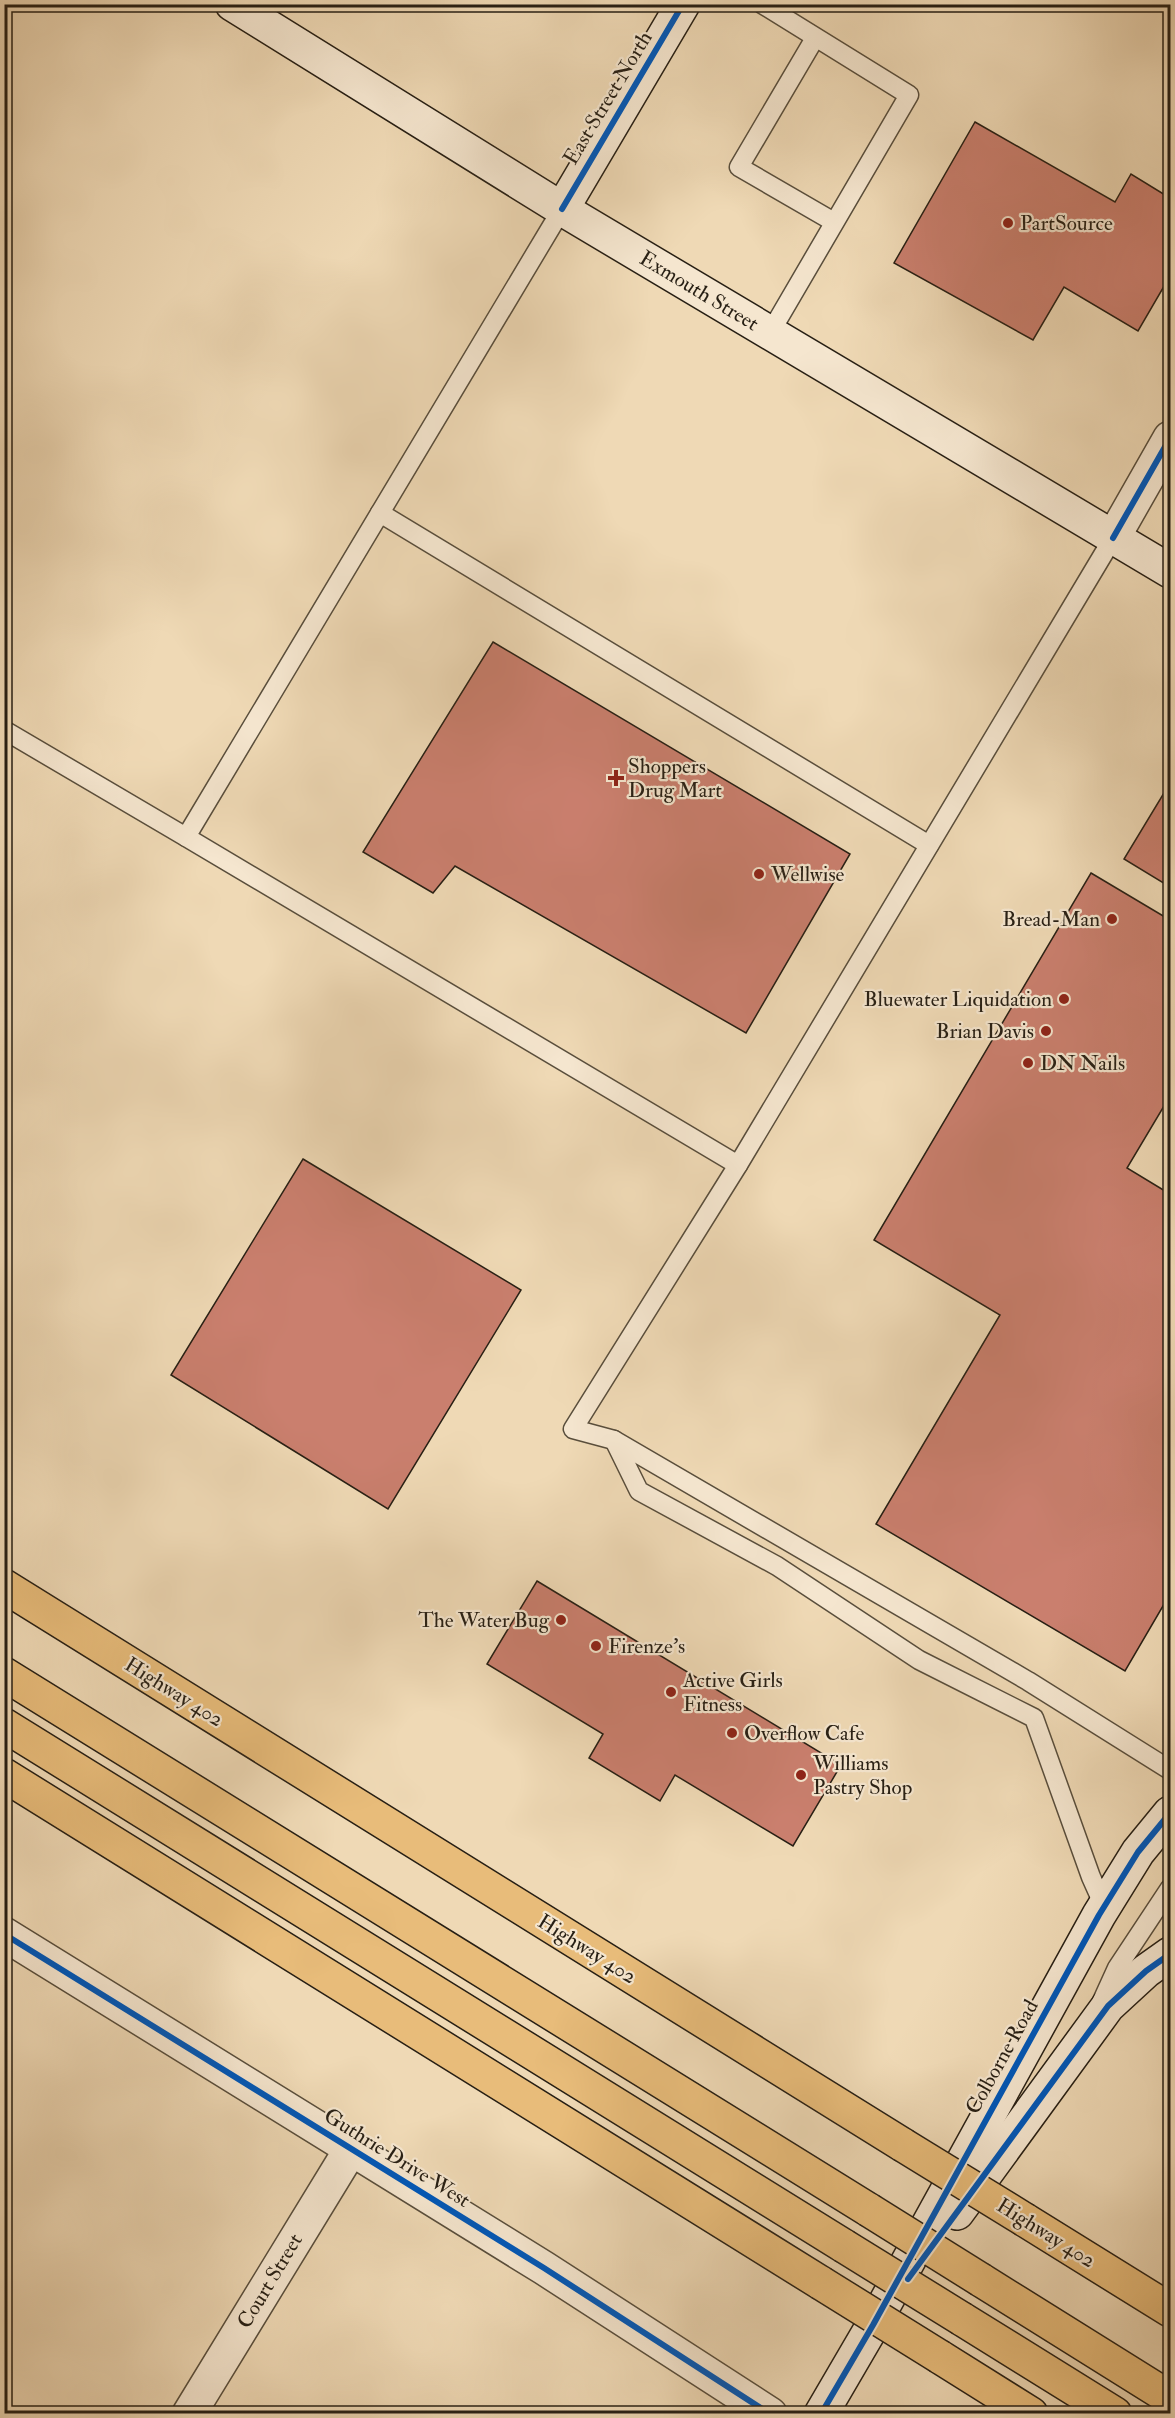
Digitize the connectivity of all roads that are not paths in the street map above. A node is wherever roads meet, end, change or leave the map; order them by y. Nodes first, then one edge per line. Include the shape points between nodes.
1 (232, 4) edge
2 (683, 4) edge
3 (762, 4) edge
4 (815, 38) junction
5 (562, 209) junction
6 (834, 222) junction
7 (770, 333) junction
8 (1170, 438) edge
9 (380, 513) junction
10 (1113, 538) junction
11 (1170, 571) edge
12 (4, 730) edge
13 (186, 837) junction
14 (929, 845) junction
15 (738, 1165) junction
16 (614, 1440) junction
17 (4, 1586) edge
18 (4, 1674) edge
19 (4, 1725) edge
20 (1170, 1770) edge
21 (4, 1775) edge
22 (1170, 1813) edge
23 (1170, 1888) edge
24 (1104, 1906) junction
25 (4, 1934) edge
26 (1170, 1954) edge
27 (1084, 2037) junction
28 (351, 2149) junction
29 (1170, 2310) edge
30 (873, 2325) junction
31 (1170, 2398) edge
32 (189, 2414) edge
33 (770, 2414) edge
34 (820, 2414) edge
35 (1031, 2414) edge
36 (1115, 2414) edge

1 - 5 street, Exmouth Street
2 - 5 street, East Street North
3 - 4 lane
4 - 6 lane via 909,95
4 - 6 lane via 739,167
5 - 7 street, Exmouth Street
5 - 9 lane
6 - 7 lane
7 - 10 street, Exmouth Street
8 - 10 street
9 - 13 lane
9 - 14 lane
10 - 11 street, Exmouth Street
10 - 14 lane
12 - 13 lane
13 - 15 lane
14 - 15 lane
15 - 16 lane via 573,1429
16 - 20 lane via 1028,1681
16 - 24 lane via 639,1491 777,1566 919,1660 1034,1719
17 - 29 highway, Highway 402, bridge
18 - 31 highway, bridge
19 - 36 highway, bridge
21 - 35 highway, bridge
22 - 24 street, Colborne Road via 1138,1852
23 - 27 lane via 1117,1968
24 - 30 street, Colborne Road
25 - 28 street, Guthrie Drive West
26 - 27 street, Colborne Road via 1108,2006
27 - 30 street, Colborne Road
28 - 32 street, Court Street
28 - 33 street, Guthrie Drive West
30 - 34 street, Colborne Road

